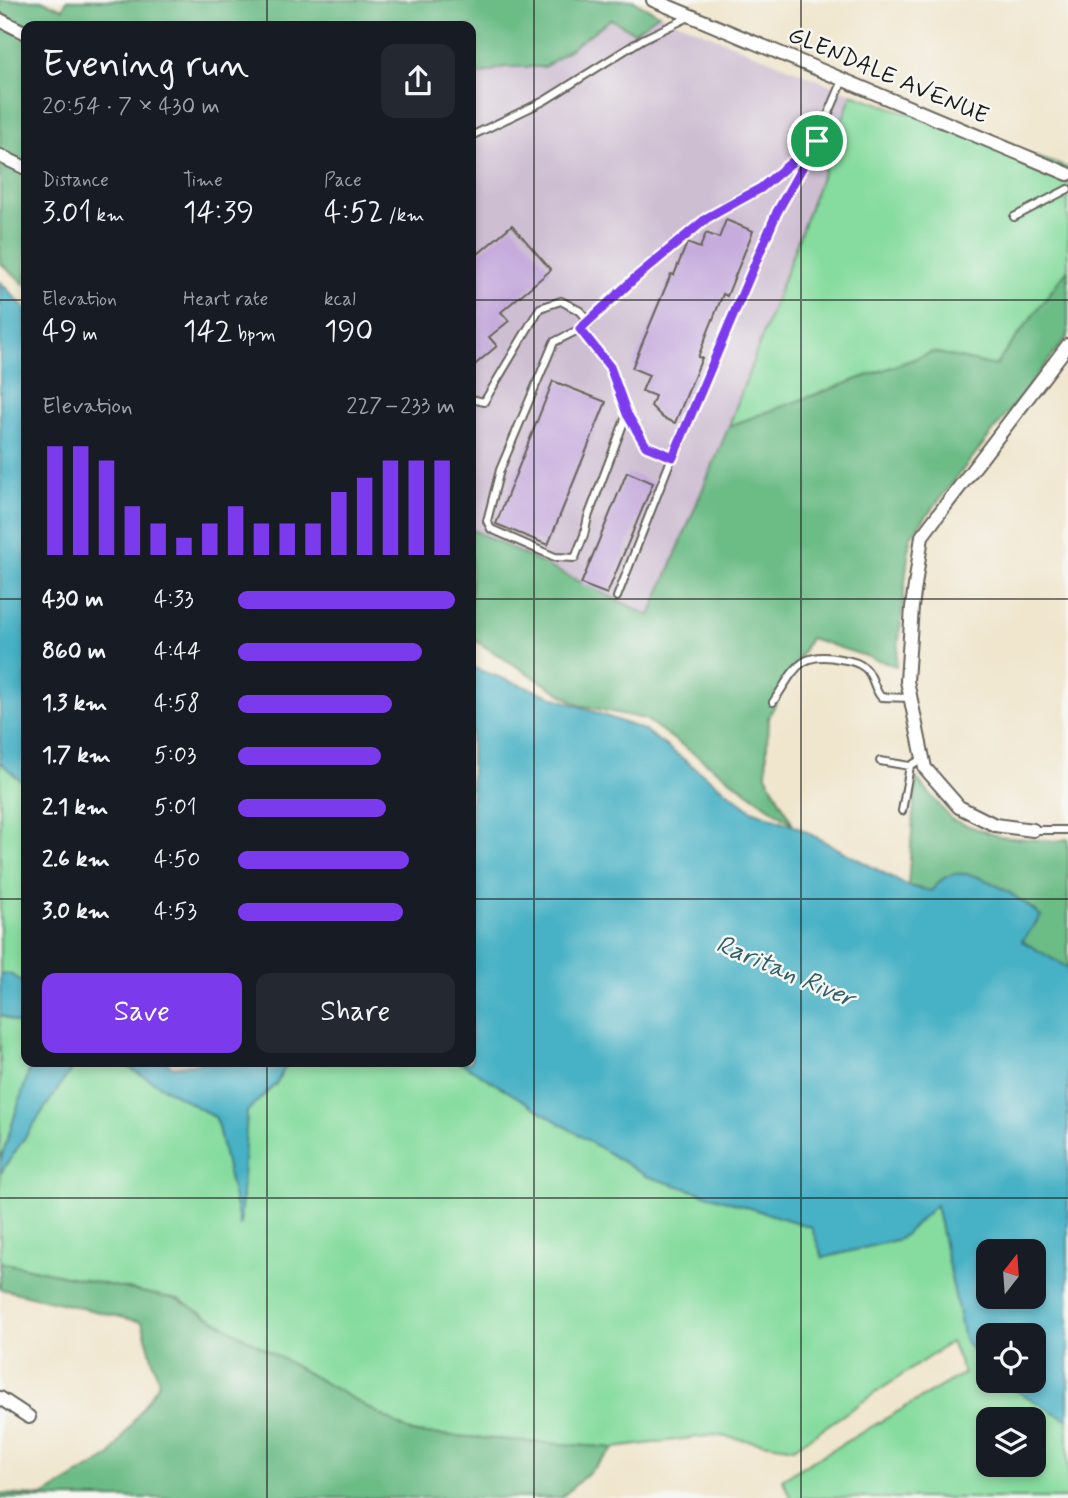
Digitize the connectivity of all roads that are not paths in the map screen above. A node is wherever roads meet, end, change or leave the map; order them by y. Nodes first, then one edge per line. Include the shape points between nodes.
1 (653, 0) edge
2 (691, 16) junction
3 (0, 20) edge
4 (21, 30) edge
5 (843, 80) junction
6 (476, 134) edge
7 (817, 141) junction
8 (0, 156) edge
9 (21, 166) edge
10 (1068, 174) edge
11 (1068, 189) edge
12 (1014, 217) dead end
13 (589, 321) junction
14 (580, 329) junction
15 (1068, 345) edge
16 (476, 400) edge
17 (627, 414) junction
18 (673, 457) junction
19 (617, 597) dead end
20 (911, 698) junction
21 (773, 702) dead end
22 (923, 758) junction
23 (880, 761) dead end
24 (910, 766) junction
25 (902, 811) dead end
26 (1033, 830) joint
27 (1068, 830) edge
28 (0, 1398) edge
29 (29, 1417) dead end

1 - 2 street, GLENDALE AVENUE
2 - 5 street, GLENDALE AVENUE
2 - 6 lane via 643,39 544,101
3 - 4 street
5 - 7 lane
5 - 10 street, GLENDALE AVENUE
7 - 13 lane via 761,188 707,218
7 - 18 lane via 777,212
8 - 9 street
11 - 12 lane
13 - 14 lane
13 - 16 lane via 561,301 540,308 484,402
14 - 17 lane via 610,367
14 - 17 lane via 554,342 500,470 487,521 491,529 555,556 575,558
15 - 20 street via 922,536 912,607 907,681
17 - 18 lane via 646,446
18 - 19 lane
20 - 21 lane via 881,697 864,667 820,654 806,659
20 - 22 street
22 - 24 lane
22 - 26 street via 925,768 959,807 996,825
23 - 24 lane
24 - 25 lane
26 - 27 lane
28 - 29 street

